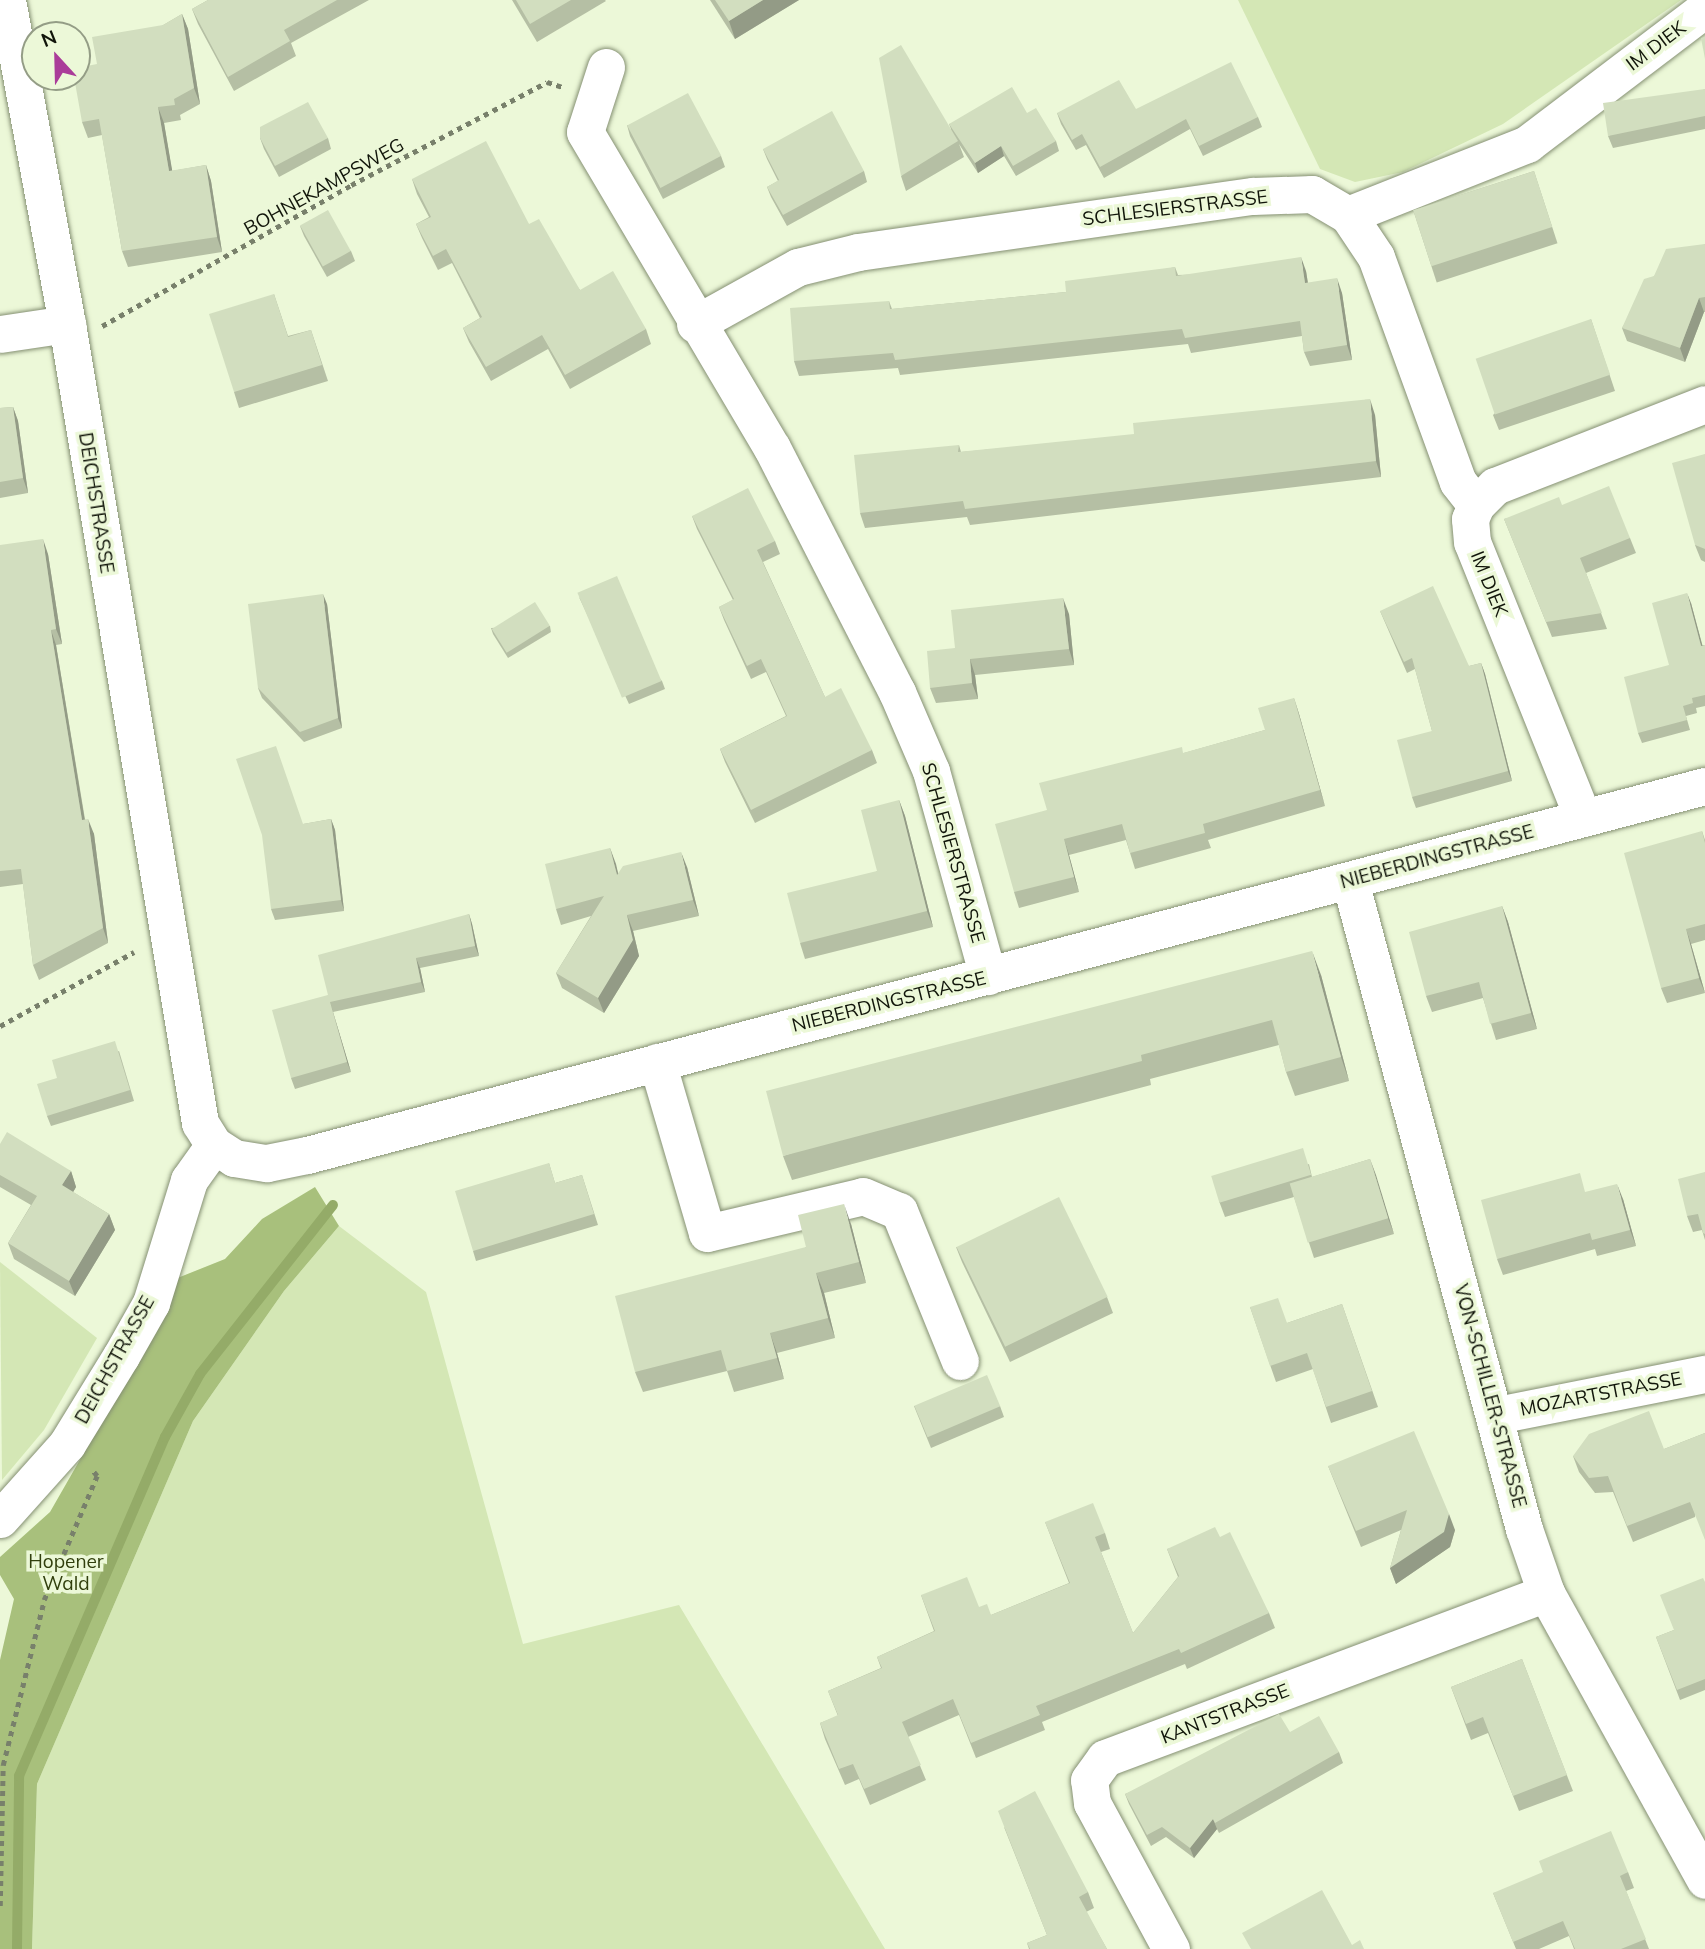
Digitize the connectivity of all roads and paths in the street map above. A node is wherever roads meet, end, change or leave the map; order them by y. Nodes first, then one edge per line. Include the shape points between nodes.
1 (17, 4) edge
2 (1705, 9) edge
3 (601, 82) joint
4 (1348, 215) junction
5 (66, 324) junction
6 (695, 324) junction
7 (0, 334) edge
8 (1705, 404) edge
9 (1476, 505) junction
10 (1705, 786) edge
11 (1583, 818) junction
12 (1350, 881) junction
13 (168, 934) junction
14 (988, 976) junction
15 (0, 1026) edge
16 (657, 1062) junction
17 (214, 1145) junction
18 (960, 1361) dead end
19 (1705, 1374) edge
20 (1497, 1415) junction
21 (67, 1444) junction
22 (0, 1519) edge
23 (1546, 1592) junction
24 (1705, 1880) edge
25 (0, 1906) edge
26 (1171, 1949) edge

1 - 5 street, DEICHSTRASSE
2 - 4 street, IM DIEK via 1527,144
3 - 5 path, BOHNEKAMPSWEG via 547,82 351,185 107,326
3 - 6 street, SCHLESIERSTRASSE via 585,132
4 - 6 street, SCHLESIERSTRASSE via 1312,194 1253,196 858,252 797,267
4 - 9 street, SCHLESIERSTRASSE via 1376,257 1458,482
5 - 7 street
5 - 13 street, DEICHSTRASSE
6 - 14 street, SCHLESIERSTRASSE via 772,449 897,692 931,771
8 - 9 street via 1495,486
9 - 11 street, IM DIEK via 1470,519 1472,542
10 - 11 street, NIEBERDINGSTRASSE
11 - 12 street, NIEBERDINGSTRASSE
12 - 14 street, NIEBERDINGSTRASSE
12 - 20 street, VON-SCHILLER-STRASSE
13 - 15 path
13 - 17 street, DEICHSTRASSE via 200,1124
14 - 16 street, NIEBERDINGSTRASSE
16 - 17 street, NIEBERDINGSTRASSE via 267,1163 234,1158
16 - 18 street via 707,1233 863,1196 900,1211
17 - 21 street, DEICHSTRASSE via 189,1180 151,1303
19 - 20 street, MOZARTSTRASSE
20 - 23 street, VON-SCHILLER-STRASSE via 1524,1529
21 - 22 street, DEICHSTRASSE
21 - 25 path via 97,1476 44,1600 3,1765
23 - 24 street, VON-SCHILLER-STRASSE
23 - 26 street, KANTSTRASSE via 1105,1758 1089,1780 1092,1803

